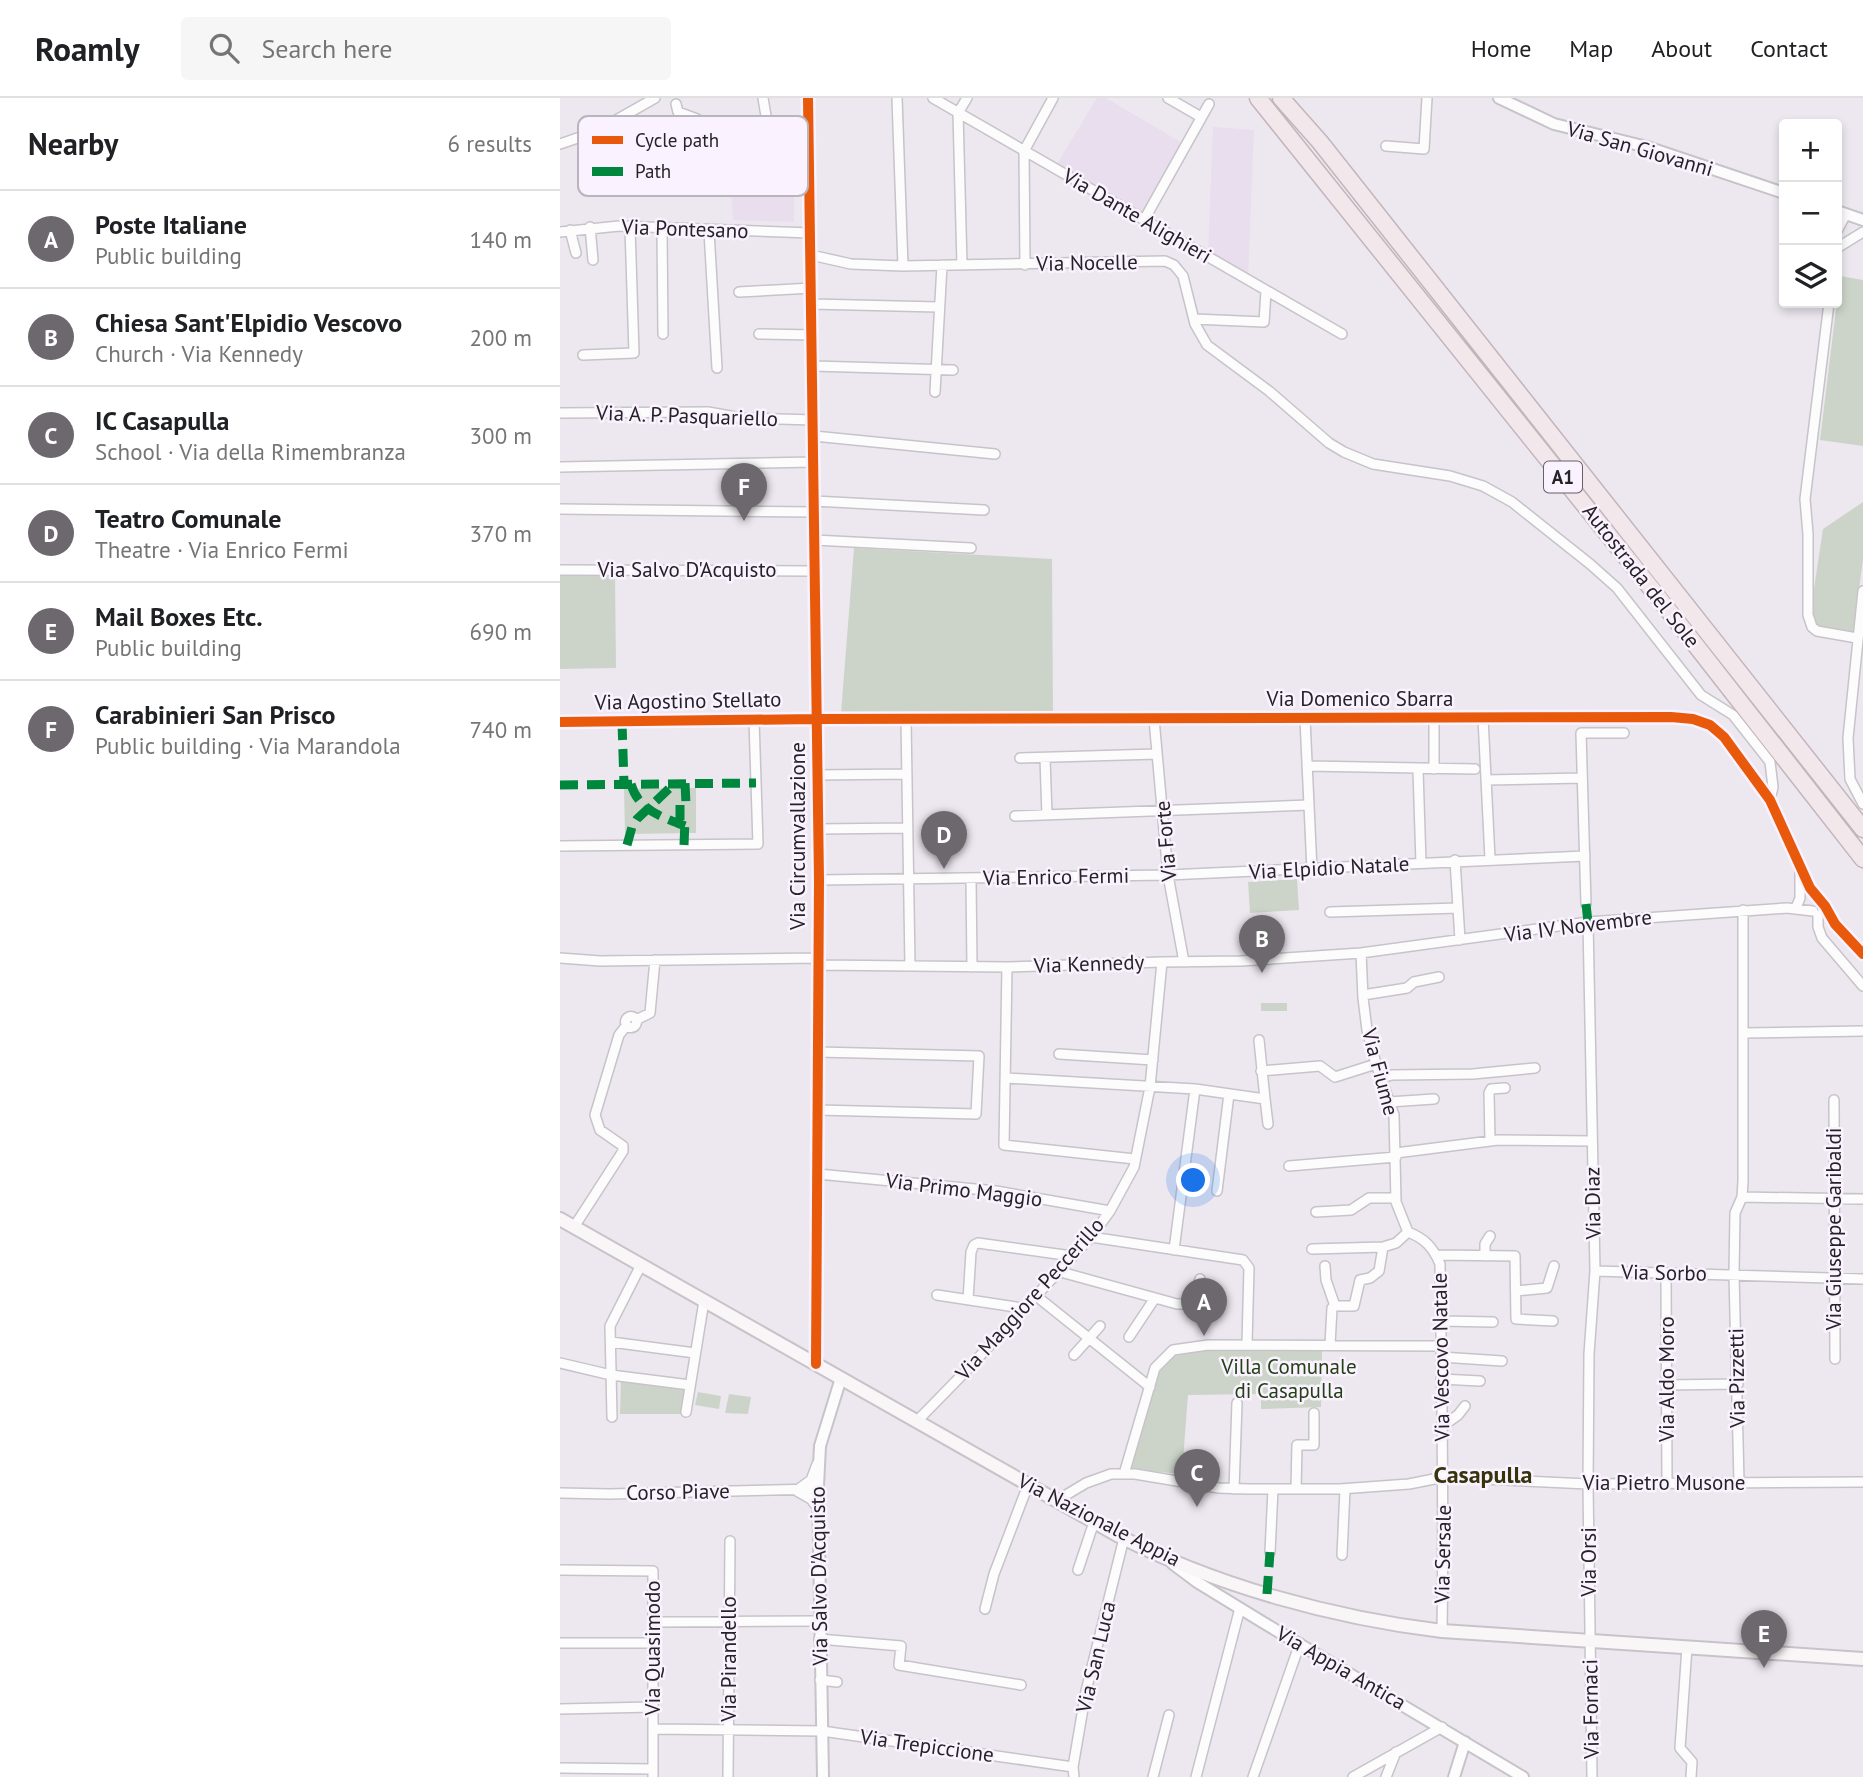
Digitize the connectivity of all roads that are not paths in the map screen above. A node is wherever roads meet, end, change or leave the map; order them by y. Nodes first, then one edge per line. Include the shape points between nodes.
1 (655, 98) edge
2 (762, 98) edge
3 (808, 98) edge
4 (897, 98) edge
5 (933, 98) edge
6 (967, 98) edge
7 (1053, 98) edge
8 (1168, 98) edge
9 (1258, 98) edge
10 (1281, 98) edge
11 (1427, 98) edge
12 (1499, 98) edge
13 (676, 104) dead end
14 (1209, 104) dead end
15 (958, 113) junction
16 (625, 116) edge
17 (690, 116) edge
18 (766, 116) edge
19 (1201, 117) junction
20 (578, 138) edge
21 (560, 144) edge
22 (1386, 146) dead end
23 (1024, 151) junction
24 (1779, 191) edge
25 (1850, 216) edge
26 (1144, 220) junction
27 (590, 227) junction
28 (630, 227) junction
29 (662, 229) junction
30 (565, 231) edge
31 (709, 231) junction
32 (811, 233) junction
33 (1859, 234) edge
34 (1842, 245) edge
35 (576, 253) dead end
36 (811, 256) junction
37 (593, 260) dead end
38 (942, 265) junction
39 (962, 265) junction
40 (1025, 265) junction
41 (903, 266) junction
42 (812, 288) junction
43 (1266, 291) junction
44 (739, 292) dead end
45 (812, 304) junction
46 (938, 307) junction
47 (1828, 308) edge
48 (1194, 319) junction
49 (663, 334) dead end
50 (759, 334) dead end
51 (1342, 334) dead end
52 (813, 335) junction
53 (583, 355) dead end
54 (813, 366) junction
55 (717, 368) dead end
56 (935, 370) junction
57 (953, 370) dead end
58 (935, 392) dead end
59 (560, 413) edge
60 (814, 420) junction
61 (814, 436) junction
62 (995, 454) dead end
63 (814, 462) junction
64 (560, 467) edge
65 (814, 506) junction
66 (560, 509) edge
67 (984, 510) dead end
68 (814, 540) junction
69 (971, 548) dead end
70 (560, 570) edge
71 (814, 571) junction
72 (1863, 591) edge
73 (1857, 638) junction
74 (1434, 718) junction
75 (1483, 718) junction
76 (816, 719) junction
77 (906, 719) junction
78 (1154, 719) junction
79 (1305, 719) junction
80 (754, 720) junction
81 (560, 722) edge
82 (1624, 733) dead end
83 (1157, 754) junction
84 (1020, 758) dead end
85 (1045, 758) junction
86 (1307, 766) junction
87 (1418, 769) junction
88 (1434, 769) junction
89 (1475, 769) dead end
90 (907, 774) junction
91 (817, 775) junction
92 (1582, 778) junction
93 (1486, 780) junction
94 (1770, 800) junction
95 (1309, 804) junction
96 (1863, 804) edge
97 (1163, 811) junction
98 (1047, 815) junction
99 (1015, 817) dead end
100 (908, 828) junction
101 (818, 829) junction
102 (1863, 829) edge
103 (560, 846) edge
104 (1584, 856) junction
105 (1490, 859) junction
106 (1863, 859) edge
107 (1455, 860) junction
108 (1421, 863) junction
109 (1800, 865) junction
110 (1312, 870) junction
111 (1168, 875) junction
112 (971, 878) junction
113 (908, 879) junction
114 (819, 880) junction
115 (1586, 904) dead end
116 (1458, 908) junction
117 (1796, 908) junction
118 (1744, 910) junction
119 (1819, 910) junction
120 (1330, 912) dead end
121 (1588, 922) junction
122 (1460, 940) junction
123 (1361, 953) junction
124 (1863, 954) edge
125 (560, 958) edge
126 (655, 960) junction
127 (817, 961) junction
128 (1162, 961) junction
129 (1184, 962) junction
130 (909, 966) junction
131 (972, 967) junction
132 (1007, 967) junction
133 (1439, 977) dead end
134 (1863, 986) edge
135 (1363, 995) junction
136 (1863, 1031) edge
137 (1744, 1033) junction
138 (1259, 1040) dead end
139 (819, 1052) junction
140 (1059, 1054) dead end
141 (1153, 1060) junction
142 (1376, 1064) junction
143 (1535, 1068) dead end
144 (1261, 1072) junction
145 (1007, 1078) junction
146 (1381, 1078) junction
147 (1150, 1087) junction
148 (1505, 1088) dead end
149 (1195, 1089) junction
150 (1229, 1094) junction
151 (1265, 1099) junction
152 (1434, 1099) dead end
153 (1834, 1100) dead end
154 (1389, 1102) junction
155 (818, 1110) junction
156 (1268, 1124) dead end
157 (1490, 1141) junction
158 (1592, 1141) junction
159 (1396, 1155) junction
160 (1135, 1159) junction
161 (1289, 1166) dead end
162 (818, 1174) junction
163 (1217, 1191) dead end
164 (1742, 1197) junction
165 (1396, 1198) junction
166 (1834, 1199) junction
167 (1863, 1199) edge
168 (1110, 1211) junction
169 (1316, 1212) dead end
170 (560, 1219) edge
171 (574, 1227) junction
172 (1408, 1232) junction
173 (1490, 1236) dead end
174 (1091, 1237) junction
175 (1383, 1247) junction
176 (1312, 1249) dead end
177 (1174, 1250) junction
178 (1436, 1255) junction
179 (1072, 1256) junction
180 (1485, 1256) junction
181 (642, 1265) junction
182 (1325, 1266) dead end
183 (1554, 1266) dead end
184 (1057, 1271) junction
185 (1595, 1271) junction
186 (1734, 1274) junction
187 (1666, 1275) junction
188 (1834, 1278) junction
189 (1200, 1279) dead end
190 (1863, 1279) edge
191 (1516, 1291) junction
192 (937, 1295) dead end
193 (1035, 1295) junction
194 (1155, 1298) junction
195 (968, 1300) junction
196 (704, 1301) junction
197 (1335, 1306) junction
198 (1023, 1308) junction
199 (1441, 1321) junction
200 (1553, 1321) dead end
201 (1493, 1322) dead end
202 (1100, 1326) dead end
203 (1090, 1337) junction
204 (1129, 1337) dead end
205 (611, 1342) junction
206 (1247, 1344) junction
207 (1330, 1345) junction
208 (1441, 1346) junction
209 (695, 1353) junction
210 (1074, 1355) dead end
211 (1441, 1357) junction
212 (1835, 1359) dead end
213 (1502, 1361) dead end
214 (560, 1363) edge
215 (816, 1364) junction
216 (611, 1376) junction
217 (841, 1378) junction
218 (1441, 1379) junction
219 (1480, 1381) dead end
220 (1738, 1384) junction
221 (690, 1385) junction
222 (1668, 1385) junction
223 (1150, 1387) junction
224 (1237, 1403) dead end
225 (1465, 1406) dead end
226 (685, 1412) dead end
227 (1314, 1413) dead end
228 (612, 1417) dead end
229 (917, 1421) junction
230 (1441, 1427) junction
231 (820, 1455) junction
232 (1442, 1457) junction
233 (1124, 1474) junction
234 (1444, 1477) junction
235 (1464, 1478) junction
236 (1863, 1482) edge
237 (1667, 1483) junction
238 (1738, 1483) junction
239 (1588, 1484) junction
240 (1028, 1485) junction
241 (817, 1489) junction
242 (1234, 1489) junction
243 (1273, 1489) junction
244 (1296, 1489) junction
245 (1345, 1489) junction
246 (795, 1490) junction
247 (560, 1493) edge
248 (1444, 1494) junction
249 (1056, 1501) junction
250 (817, 1507) junction
251 (1094, 1522) junction
252 (1124, 1538) junction
253 (730, 1541) dead end
254 (1270, 1552) dead end
255 (1162, 1555) junction
256 (1342, 1555) dead end
257 (560, 1570) edge
258 (1078, 1570) dead end
259 (1240, 1608) junction
260 (985, 1609) dead end
261 (728, 1621) junction
262 (819, 1621) junction
263 (654, 1622) junction
264 (1442, 1631) junction
265 (820, 1639) junction
266 (1589, 1641) junction
267 (560, 1643) edge
268 (654, 1643) junction
269 (1300, 1643) junction
270 (1687, 1647) junction
271 (1863, 1659) edge
272 (820, 1680) junction
273 (836, 1682) dead end
274 (1021, 1685) dead end
275 (653, 1707) junction
276 (560, 1709) edge
277 (1169, 1715) dead end
278 (1442, 1727) junction
279 (653, 1729) junction
280 (729, 1730) junction
281 (822, 1731) junction
282 (1465, 1742) junction
283 (1396, 1752) junction
284 (560, 1768) edge
285 (1074, 1772) edge
286 (653, 1773) edge
287 (729, 1777) edge
288 (823, 1777) edge
289 (1153, 1777) edge
290 (1196, 1777) edge
291 (1253, 1777) edge
292 (1353, 1777) edge
293 (1386, 1777) edge
294 (1454, 1777) edge
295 (1523, 1777) edge
296 (1592, 1777) edge
297 (1691, 1777) edge

1 - 16 street
2 - 18 street
3 - 32 street, Via Circumvallazione
4 - 41 street
5 - 15 street, Via Dante Alighieri
6 - 15 street
7 - 23 street
8 - 19 street
9 - 106 highway, Autostrada del Sole / A1
10 - 102 highway, Autostrada del Sole / A1
11 - 22 street via 1424,149
12 - 24 street, Via San Giovanni via 1554,124 1647,147
13 - 17 street via 678,111
14 - 19 street
15 - 23 street, Via Dante Alighieri
15 - 39 street
19 - 26 street
20 - 21 street
23 - 26 street, Via Dante Alighieri
23 - 40 street
25 - 33 street
26 - 43 street, Via Dante Alighieri
27 - 28 street, Via Pontesano
27 - 30 street, Via Pontesano
27 - 37 street
28 - 29 street, Via Pontesano
28 - 53 street via 634,353
29 - 31 street, Via Pontesano
29 - 49 street
30 - 35 street
31 - 32 street, Via Pontesano
31 - 55 street
32 - 36 street, Via Circumvallazione
33 - 34 street
36 - 41 street, Via Nocelle via 851,264
36 - 42 street, Via Circumvallazione
38 - 39 street, Via Nocelle
38 - 41 street, Via Nocelle
38 - 46 street
39 - 40 street, Via Nocelle
40 - 48 street, Via Nocelle via 1165,261 1183,276
42 - 44 street
42 - 45 street, Via Circumvallazione
43 - 48 street via 1265,322
43 - 51 street, Via Dante Alighieri
45 - 46 street
45 - 52 street, Via Circumvallazione
46 - 56 street
47 - 73 street via 1805,499 1808,615 1817,631
48 - 94 street, Via Nocelle via 1207,345 1329,443 1359,460 1483,485 1590,564 1617,588 1701,695 1733,715 1770,762
50 - 52 street
52 - 54 street, Via Circumvallazione
54 - 56 street
54 - 60 street, Via Circumvallazione
56 - 57 street
56 - 58 street
59 - 60 street, Via A. P. Pasquariello via 708,412
60 - 61 street, Via Circumvallazione
61 - 62 street
61 - 63 street, Via Circumvallazione
63 - 64 street
63 - 65 street, Via Circumvallazione
65 - 66 street
65 - 67 street
65 - 68 street, Via Circumvallazione
68 - 69 street
68 - 71 street, Via Circumvallazione
70 - 71 street, Via Salvo D'Acquisto
71 - 76 street, Via Circumvallazione
72 - 73 street
73 - 96 street via 1848,767
74 - 75 street, Via Domenico Sbarra
74 - 79 street, Via Domenico Sbarra
74 - 88 street
75 - 93 street
75 - 94 street, Via Domenico Sbarra via 1693,719 1724,737
76 - 77 street, Via Domenico Sbarra
76 - 80 street, Via Agostino Stellato
76 - 91 street, Via Circumvallazione
77 - 78 street, Via Domenico Sbarra
77 - 90 street
78 - 79 street, Via Domenico Sbarra
78 - 83 street, Via Forte
79 - 86 street
80 - 81 street, Via Agostino Stellato
80 - 103 street via 758,844
82 - 92 street via 1581,733
83 - 85 street
83 - 97 street, Via Forte
84 - 85 street
85 - 98 street
86 - 87 street
86 - 95 street
87 - 88 street
87 - 108 street
88 - 89 street
90 - 91 street
90 - 100 street
91 - 101 street, Via Circumvallazione
92 - 93 street
92 - 104 street
93 - 105 street
94 - 109 street, Via Domenico Sbarra
95 - 97 street
95 - 110 street
97 - 98 street
97 - 111 street, Via Forte
98 - 99 street
100 - 101 street
100 - 113 street
101 - 114 street, Via Circumvallazione
104 - 105 street, Via Elpidio Natale
104 - 115 street
105 - 107 street, Via Elpidio Natale
107 - 108 street, Via Elpidio Natale
107 - 116 street
108 - 110 street, Via Elpidio Natale
109 - 117 street
109 - 119 street, Via Domenico Sbarra
110 - 111 street, Via Elpidio Natale
111 - 112 street, Via Enrico Fermi
111 - 129 street, Via Forte
112 - 113 street, Via Enrico Fermi
112 - 131 street
113 - 114 street, Via Enrico Fermi
113 - 130 street
114 - 127 street, Via Circumvallazione
116 - 120 street
116 - 122 street
117 - 118 street, Via IV Novembre
117 - 119 street, Via IV Novembre
118 - 121 street, Via IV Novembre
118 - 137 street, Via Pizzetti
119 - 124 street
119 - 134 street via 1822,937
121 - 122 street, Via IV Novembre
121 - 158 street, Via Diaz
122 - 123 street, Via IV Novembre
123 - 129 street, Via Kennedy
123 - 135 street, Via Fiume
125 - 126 street, Via Kennedy
126 - 127 street, Via Kennedy
126 - 171 street via 650,1013 636,1020 628,1017 625,1022 595,1115 600,1130 624,1149
127 - 130 street, Via Kennedy
127 - 139 street, Via Circumvallazione
128 - 129 street, Via Kennedy
128 - 132 street, Via Kennedy
128 - 141 street, Via Maggiore Peccerillo
130 - 131 street, Via Kennedy
131 - 132 street, Via Kennedy
132 - 145 street
133 - 135 street
135 - 142 street, Via Fiume
136 - 137 street
137 - 164 street, Via Pizzetti
138 - 144 street
139 - 155 street, Via Circumvallazione
139 - 155 street via 979,1056 976,1114
140 - 141 street
141 - 147 street, Via Maggiore Peccerillo
142 - 144 street via 1335,1077 1321,1066
142 - 146 street, Via Fiume
143 - 146 street
144 - 151 street
145 - 147 street
145 - 160 street via 1004,1145
146 - 154 street, Via Fiume
147 - 149 street
147 - 160 street, Via Maggiore Peccerillo
148 - 157 street via 1489,1093
149 - 150 street
149 - 177 street
150 - 151 street
150 - 163 street
151 - 156 street
152 - 154 street
153 - 166 street, Via Giuseppe Garibaldi
154 - 159 street, Via Fiume
155 - 162 street, Via Circumvallazione
157 - 158 street
157 - 159 street
158 - 185 street, Via Diaz
159 - 161 street
159 - 165 street, Via Fiume
160 - 168 street, Via Maggiore Peccerillo
162 - 168 street, Via Primo Maggio via 996,1191
162 - 215 street, Via Circumvallazione
164 - 166 street
164 - 186 street, Via Pizzetti via 1735,1213
165 - 169 street via 1369,1198 1351,1210
165 - 172 street, Via Fiume
166 - 167 street
166 - 188 street, Via Giuseppe Garibaldi
168 - 174 street, Via Maggiore Peccerillo
170 - 171 main road, Via Nazionale Appia
171 - 181 main road, Via Nazionale Appia
172 - 175 street via 1402,1240
172 - 178 street, Via Vescovo Natale via 1420,1237
173 - 180 street
174 - 177 street
174 - 179 street, Via Maggiore Peccerillo
175 - 176 street
175 - 197 street via 1379,1271 1360,1280 1354,1306
177 - 206 street via 1247,1264
178 - 180 street
178 - 199 street, Via Vescovo Natale
179 - 184 street, Via Maggiore Peccerillo
179 - 195 street via 978,1243 971,1252
180 - 191 street via 1515,1256
181 - 196 main road, Via Nazionale Appia
181 - 205 street via 610,1326
182 - 197 street
183 - 191 street via 1547,1288
184 - 193 street, Via Maggiore Peccerillo
184 - 194 street
185 - 187 street, Via Sorbo
185 - 239 street, Via Diaz
186 - 187 street, Via Sorbo
186 - 188 street, Via Sorbo
186 - 220 street, Via Pizzetti
187 - 222 street, Via Aldo Moro
188 - 190 street, Via Sorbo
188 - 212 street, Via Giuseppe Garibaldi
189 - 194 street via 1193,1301 1187,1304
191 - 200 street via 1516,1319
192 - 195 street
193 - 198 street, Via Maggiore Peccerillo
193 - 203 street
194 - 204 street
195 - 198 street
196 - 209 street
196 - 215 main road, Via Nazionale Appia
197 - 207 street
198 - 229 street, Via Maggiore Peccerillo
199 - 201 street
199 - 208 street, Via Vescovo Natale
202 - 203 street
203 - 210 street
203 - 223 street
205 - 209 street
205 - 216 street
206 - 207 street
206 - 223 street via 1173,1350 1155,1368
207 - 208 street
208 - 211 street, Via Vescovo Natale
209 - 221 street
211 - 213 street
211 - 218 street, Via Vescovo Natale
214 - 216 street
215 - 217 main road, Via Nazionale Appia
216 - 221 street
216 - 228 street
217 - 229 main road, Via Nazionale Appia
217 - 231 street, Via Salvo D'Acquisto
218 - 219 street
218 - 230 street, Via Vescovo Natale
220 - 222 street
220 - 238 street, Via Pizzetti
221 - 226 street
222 - 237 street, Via Aldo Moro
223 - 233 street
224 - 242 street
225 - 230 street
227 - 244 street via 1314,1446 1297,1446
229 - 240 main road, Via Nazionale Appia
230 - 232 street, Via Vescovo Natale
231 - 241 street, Via Salvo D'Acquisto
231 - 246 street via 811,1480
232 - 234 street, Via Vescovo Natale
232 - 235 street, Via Vescovo Natale
233 - 242 street, Via Pietro Musone
233 - 249 street via 1086,1483
234 - 235 street, Via Pietro Musone
234 - 245 street, Via Pietro Musone
234 - 248 street, Via Sersale
235 - 239 street, Via Pietro Musone
235 - 248 street via 1450,1484
236 - 238 street, Via Pietro Musone
237 - 238 street, Via Pietro Musone
237 - 239 street, Via Pietro Musone
239 - 266 street, Via Orsi
240 - 249 main road, Via Nazionale Appia
240 - 260 street
241 - 246 street, Corso Piave
241 - 250 street, Via Salvo D'Acquisto
242 - 243 street, Via Pietro Musone
243 - 244 street, Via Pietro Musone
243 - 254 street
244 - 245 street, Via Pietro Musone
245 - 256 street
246 - 247 street, Corso Piave
246 - 250 street
248 - 264 street, Via Sersale
249 - 251 main road, Via Nazionale Appia
250 - 262 street, Via Salvo D'Acquisto
251 - 252 main road, Via Nazionale Appia
251 - 258 street
252 - 255 main road, Via Nazionale Appia
252 - 285 street, Via San Luca via 1087,1691
253 - 261 street, Via Pirandello
255 - 259 street, Via Appia Antica
255 - 264 main road, Via Nazionale Appia via 1266,1593 1391,1624
257 - 263 street, Via Quasimodo via 653,1571
259 - 269 street, Via Appia Antica
259 - 290 street
261 - 262 street
261 - 263 street
261 - 280 street, Via Pirandello
262 - 265 street, Via Salvo D'Acquisto
263 - 268 street, Via Quasimodo
264 - 266 main road, Via Nazionale Appia
265 - 272 street, Via Salvo D'Acquisto
265 - 274 street via 901,1646 899,1665
266 - 270 main road, Via Nazionale Appia
266 - 296 street, Via Fornaci
267 - 268 street
268 - 275 street, Via Quasimodo
269 - 278 street, Via Appia Antica
269 - 291 street
270 - 271 main road, Via Nazionale Appia
270 - 297 street via 1681,1748 1692,1762
272 - 273 street
272 - 281 street, Via Salvo D'Acquisto
275 - 276 street
275 - 279 street, Via Quasimodo
277 - 289 street
278 - 282 street, Via Appia Antica
278 - 283 street
279 - 280 street, Via Trepiccione
279 - 286 street, Via Quasimodo
280 - 281 street, Via Trepiccione
280 - 287 street, Via Pirandello
281 - 285 street, Via Trepiccione
281 - 288 street, Via Salvo D'Acquisto
282 - 294 street
282 - 295 street, Via Appia Antica
283 - 292 street
283 - 293 street
284 - 286 street

